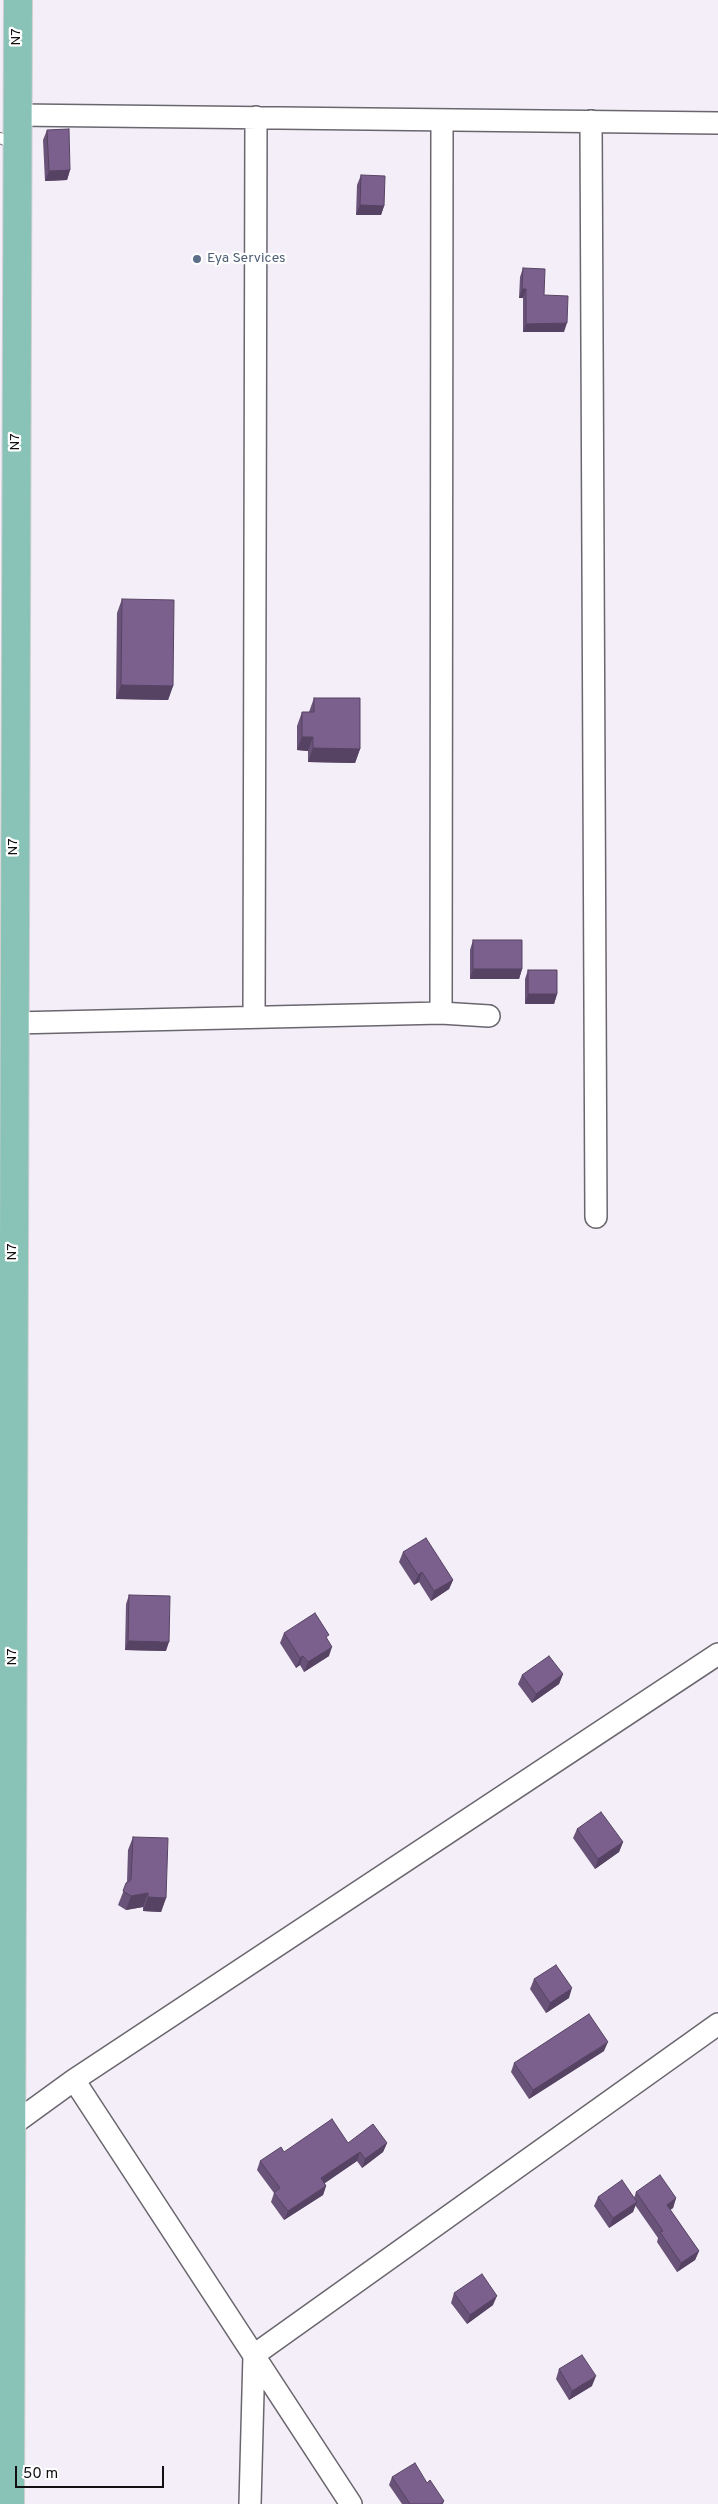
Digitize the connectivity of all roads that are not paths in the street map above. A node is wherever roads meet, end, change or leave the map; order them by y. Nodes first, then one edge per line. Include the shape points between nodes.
1 (18, 0) edge
2 (17, 115) junction
3 (256, 117) junction
4 (442, 120) junction
5 (591, 122) junction
6 (718, 123) edge
7 (8, 141) edge
8 (441, 1013) junction
9 (489, 1016) dead end
10 (254, 1017) junction
11 (14, 1024) junction
12 (596, 1218) dead end
13 (718, 1654) edge
14 (718, 2024) edge
15 (74, 2080) junction
16 (12, 2125) junction
17 (254, 2355) junction
18 (10, 2504) edge
19 (250, 2504) edge
20 (351, 2504) edge

1 - 2 main road, N7
2 - 3 street
2 - 7 main road, N7
3 - 4 street
3 - 10 street
4 - 5 street
4 - 8 street
5 - 6 street
5 - 12 street
7 - 11 main road, N7
8 - 9 street
8 - 10 street
10 - 11 street
11 - 16 main road, N7
13 - 15 street
14 - 17 street
15 - 16 street
15 - 17 street
16 - 18 main road, N7
17 - 19 street
17 - 20 street

